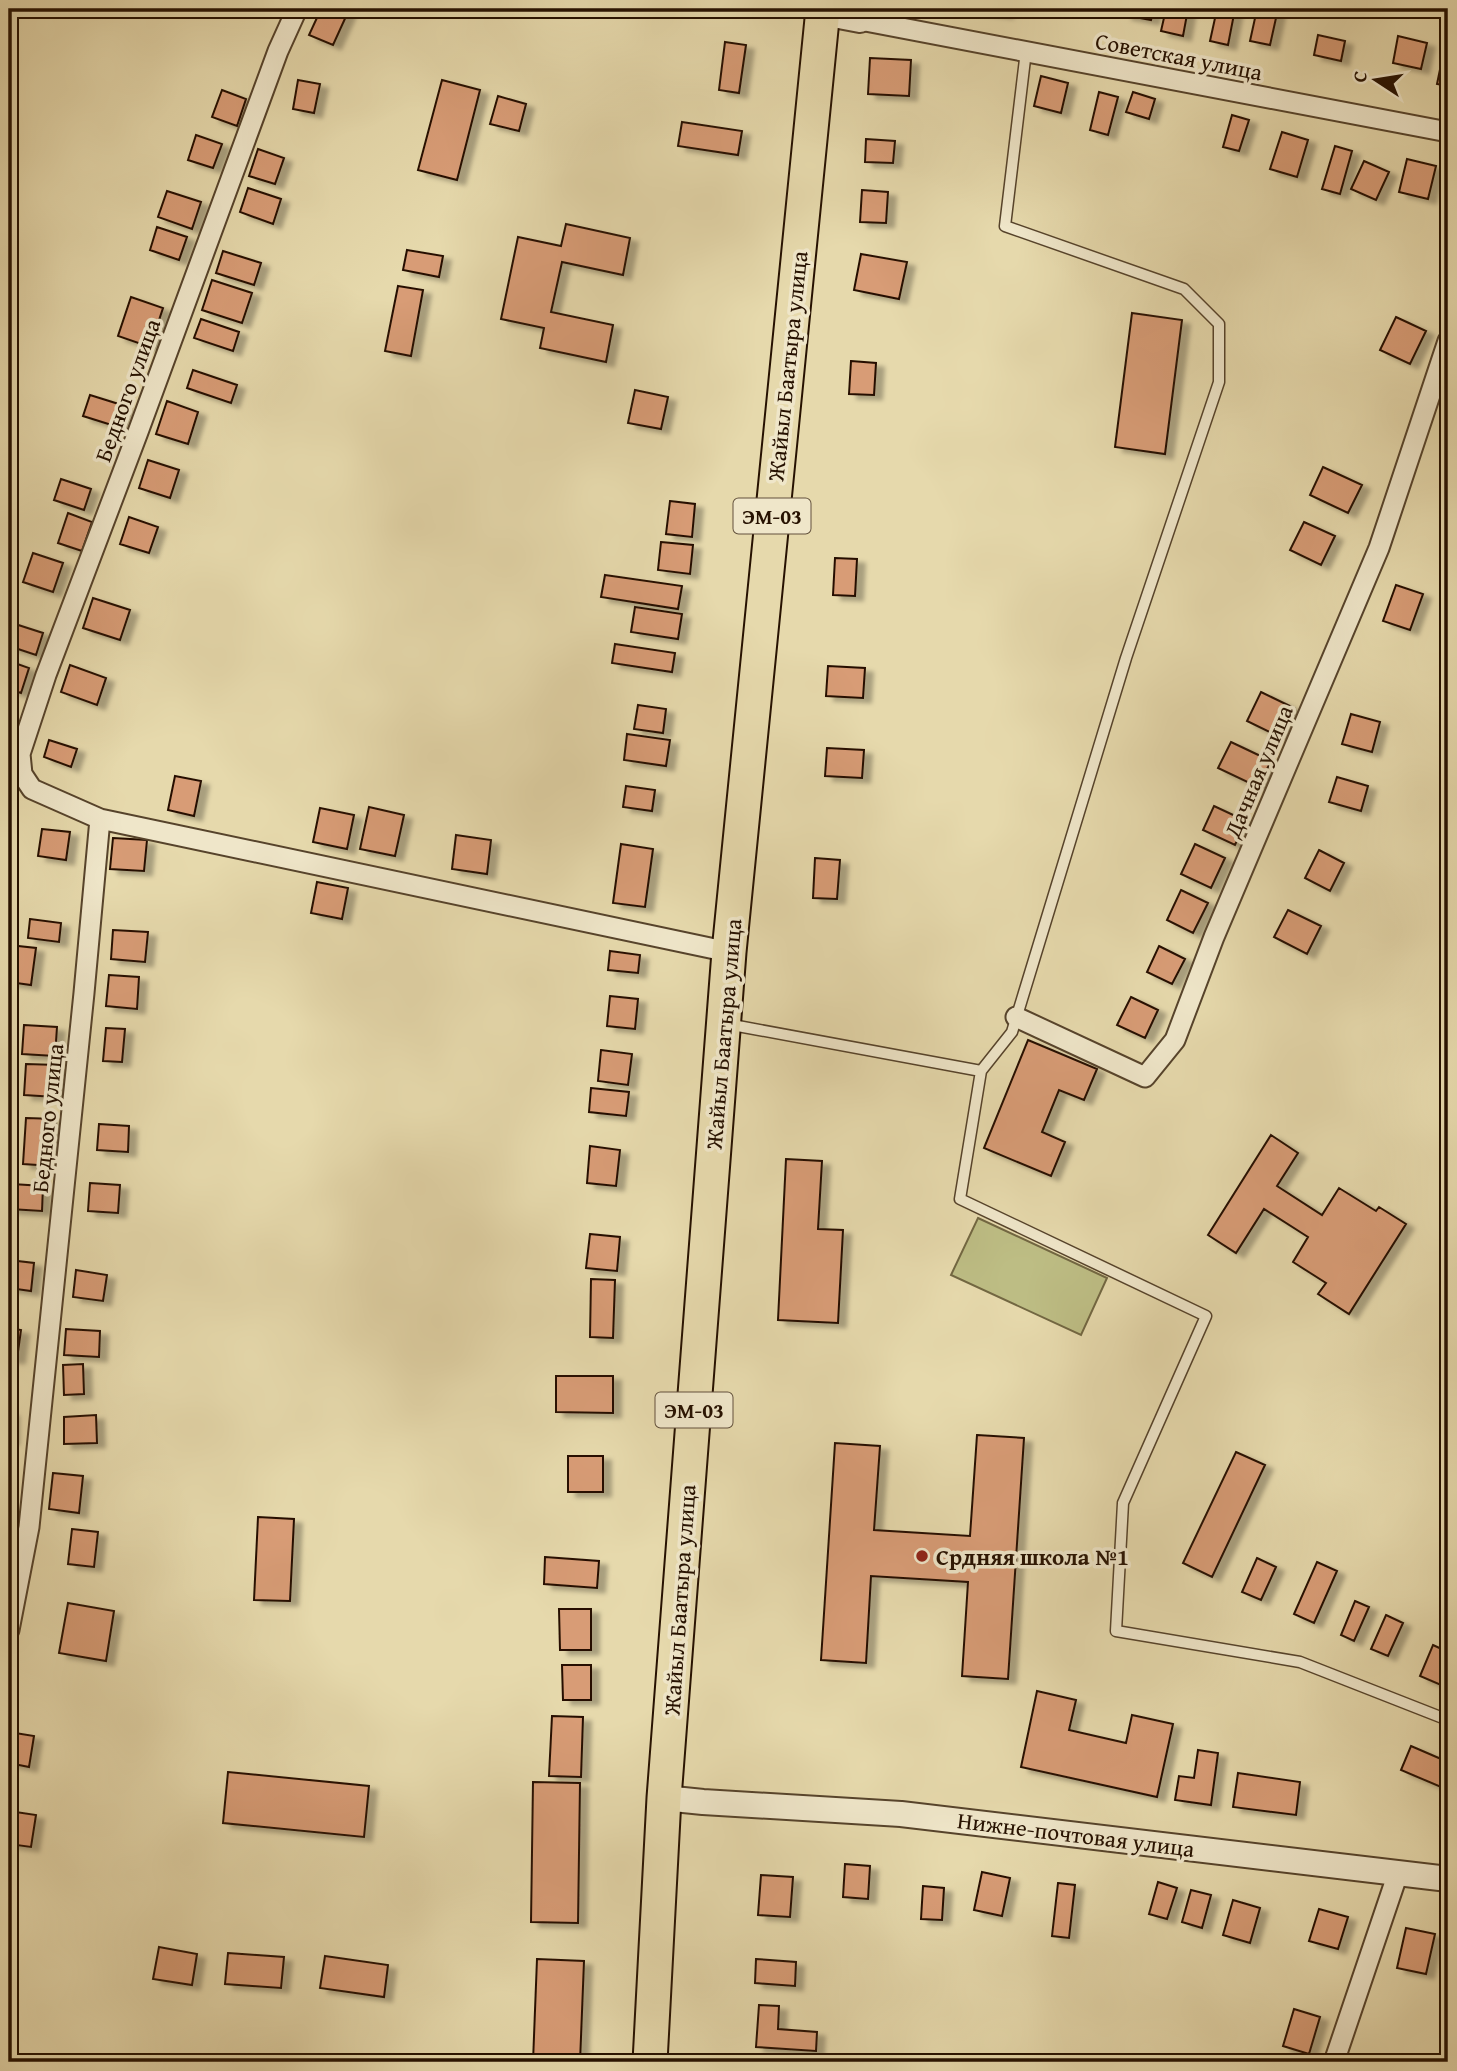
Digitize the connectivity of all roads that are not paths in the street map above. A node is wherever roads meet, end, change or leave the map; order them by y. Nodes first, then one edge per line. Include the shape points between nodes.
1 (297, 9) edge
2 (823, 11) edge
3 (860, 20) joint
4 (1026, 51) junction
5 (1448, 132) edge
6 (1448, 341) edge
7 (100, 819) junction
8 (729, 952) junction
9 (1016, 1017) junction
10 (723, 1023) junction
11 (981, 1071) junction
12 (9, 1630) edge
13 (1448, 1720) edge
14 (664, 1798) junction
15 (1398, 1874) junction
16 (1448, 1879) edge
17 (650, 2062) edge
18 (1334, 2062) edge

1 - 7 street, Бедного улица via 20,754 23,774 32,789
2 - 3 street
2 - 8 highway, Жайыл Баатыра улица / ЭМ-03
3 - 4 street, Советская улица
4 - 5 street, Советская улица
4 - 9 lane via 1005,226 1184,289 1219,324 1219,382 1126,658
6 - 9 street, Дачная улица via 1379,548 1175,1040 1145,1077
7 - 8 street
7 - 12 street, Бедного улица via 30,1514
8 - 10 highway, Жайыл Баатыра улица / ЭМ-03
9 - 11 lane via 1012,1032
10 - 11 lane
10 - 14 highway, Жайыл Баатыра улица / ЭМ-03
11 - 13 lane via 960,1199 1206,1316 1122,1503 1116,1631 1300,1662
14 - 15 street, Нижне-почтовая улица via 901,1814
14 - 17 highway, Жайыл Баатыра улица / ЭМ-03
15 - 16 street, Нижне-почтовая улица
15 - 18 street

